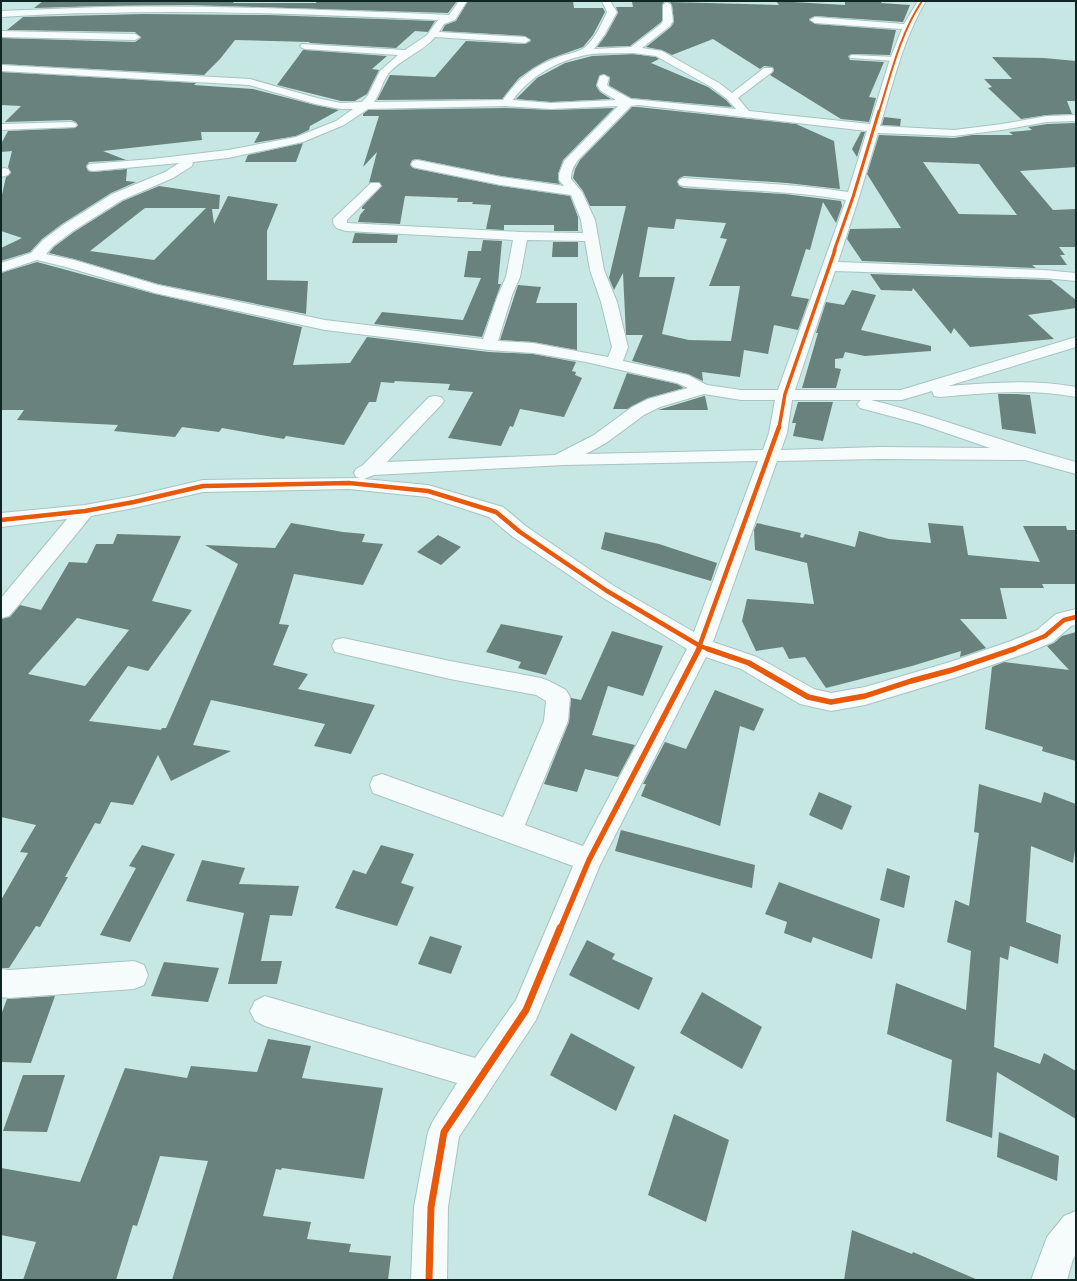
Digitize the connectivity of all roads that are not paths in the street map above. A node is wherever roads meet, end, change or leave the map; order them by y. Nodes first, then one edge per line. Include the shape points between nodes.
1 (208, 1) edge
2 (463, 1) edge
3 (606, 1) edge
4 (14, 4) dead end
5 (360, 5) dead end
6 (667, 5) dead end
7 (195, 10) junction
8 (352, 13) junction
9 (913, 15) edge
10 (3, 16) edge
11 (452, 18) junction
12 (815, 20) dead end
13 (1, 34) edge
14 (433, 34) junction
15 (135, 37) dead end
16 (525, 40) dead end
17 (305, 46) dead end
18 (633, 50) junction
19 (584, 52) junction
20 (407, 53) junction
21 (852, 57) dead end
22 (895, 59) junction
23 (1, 68) edge
24 (768, 70) dead end
25 (604, 78) dead end
26 (731, 97) junction
27 (628, 102) junction
28 (506, 103) junction
29 (364, 107) junction
30 (745, 113) junction
31 (1076, 118) edge
32 (71, 125) dead end
33 (1, 127) edge
34 (874, 129) junction
35 (197, 158) junction
36 (417, 164) dead end
37 (93, 167) dead end
38 (684, 182) dead end
39 (375, 186) dead end
40 (576, 192) junction
41 (853, 196) junction
42 (521, 236) junction
43 (592, 237) junction
44 (36, 256) junction
45 (829, 266) junction
46 (1, 268) edge
47 (1076, 277) edge
48 (1076, 342) edge
49 (489, 345) junction
50 (614, 363) junction
51 (703, 389) junction
52 (1076, 392) edge
53 (785, 394) junction
54 (902, 395) junction
55 (828, 396) junction
56 (435, 401) dead end
57 (1025, 454) junction
58 (769, 456) junction
59 (559, 461) junction
60 (370, 468) junction
61 (1076, 468) edge
62 (349, 483) junction
63 (85, 511) junction
64 (1, 520) edge
65 (1, 610) edge
66 (1076, 617) edge
67 (343, 646) dead end
68 (700, 646) junction
69 (382, 785) dead end
70 (510, 830) junction
71 (589, 860) junction
72 (134, 975) dead end
73 (1, 983) edge
74 (265, 1011) dead end
75 (481, 1075) junction
76 (1076, 1228) edge
77 (428, 1280) edge
78 (1049, 1280) edge

1 - 7 street
2 - 11 street
3 - 19 street via 612,12 596,40
4 - 10 street
5 - 8 street
6 - 18 street via 668,20 665,26
7 - 8 street
7 - 10 street via 101,10
8 - 11 street
9 - 12 street via 846,22
9 - 22 street
11 - 14 street via 441,22
13 - 15 street
14 - 16 street
14 - 20 street
17 - 20 street
18 - 19 street
18 - 26 street via 658,53 715,85
19 - 28 street via 530,74 520,82
20 - 29 street via 384,73 373,96
21 - 22 lane
22 - 34 street
23 - 29 street via 250,82 315,101
24 - 26 street
25 - 27 street via 604,89
26 - 30 street
27 - 28 street via 551,106
27 - 30 street
27 - 40 street via 568,164 565,180
28 - 29 street
29 - 35 street via 340,123 299,140
30 - 34 street
31 - 34 street via 1047,119 954,133
32 - 33 street
34 - 41 street
35 - 37 street
35 - 44 street via 170,175 118,197 68,228
36 - 40 street via 500,181
38 - 41 street via 813,190
39 - 42 street via 340,219 340,225
40 - 43 street
41 - 45 street
42 - 43 street
42 - 49 street via 513,277
43 - 50 street via 597,270 609,302 620,347
44 - 46 street
44 - 49 street via 69,263 155,289 324,325
45 - 47 street
45 - 53 street
48 - 54 street
49 - 50 street via 533,348
50 - 51 street via 682,379
51 - 53 street via 741,395
51 - 59 street via 654,403 638,411 600,439
52 - 54 street via 1058,388 987,388
53 - 55 street
53 - 58 street via 778,432
54 - 55 street
55 - 57 street via 896,411
56 - 60 street
57 - 58 street via 880,453
57 - 61 street
58 - 59 street
58 - 68 street
59 - 60 street
60 - 62 street
62 - 63 street via 203,486
62 - 68 street via 428,492 496,512 520,532 606,591
63 - 64 street
63 - 65 street
66 - 68 street via 1064,620 1045,636 1019,648 865,696 831,702 808,697 749,663
67 - 70 street via 541,687 558,698 556,721
68 - 71 street
69 - 70 street
70 - 71 street
71 - 75 street via 526,1010
72 - 73 street
74 - 75 street
75 - 77 street via 444,1132 431,1207
76 - 78 street via 1059,1249

